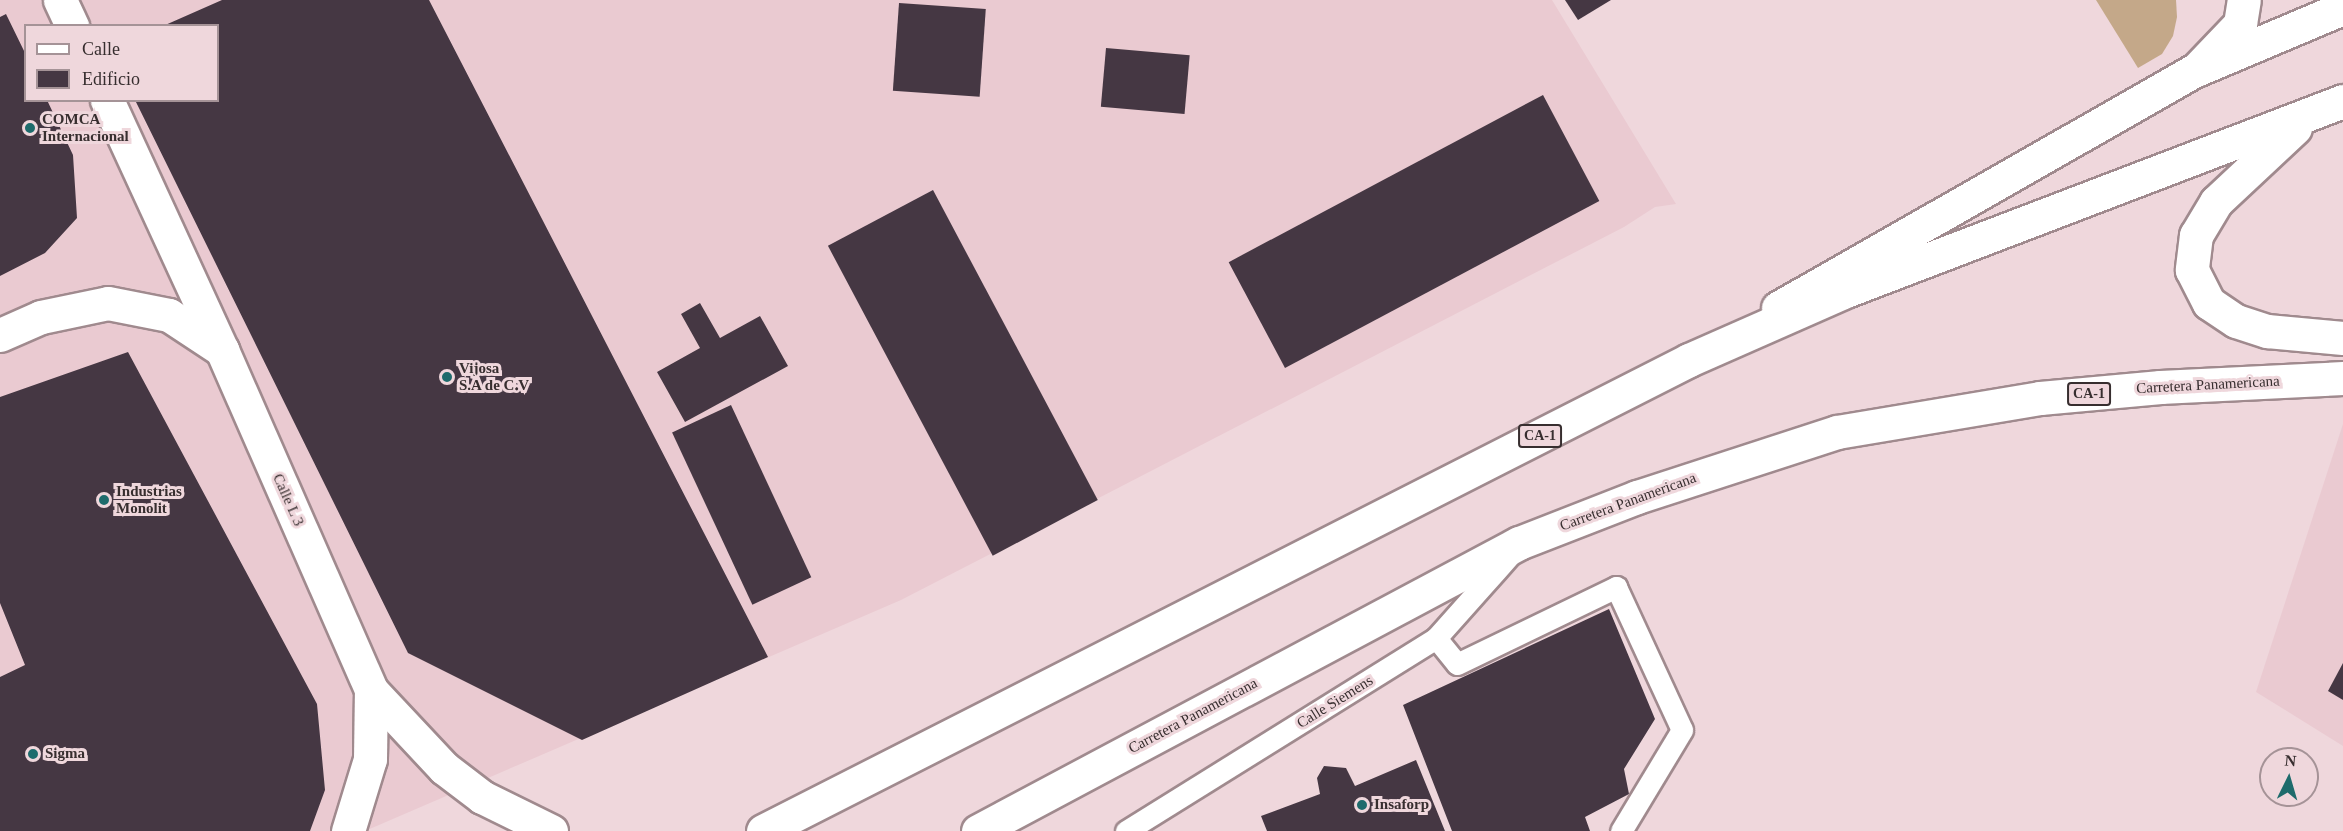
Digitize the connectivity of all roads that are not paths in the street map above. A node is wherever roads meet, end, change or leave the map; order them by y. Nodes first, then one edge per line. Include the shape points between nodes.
1 (60, 0) edge
2 (2244, 0) edge
3 (2343, 8) edge
4 (71, 24) edge
5 (2196, 70) junction
6 (108, 102) edge
7 (2331, 106) edge
8 (0, 335) edge
9 (2343, 338) edge
10 (222, 350) junction
11 (1689, 360) junction
12 (2343, 378) edge
13 (1519, 543) junction
14 (1616, 587) junction
15 (1436, 638) junction
16 (1637, 660) dead end
17 (371, 690) junction
18 (765, 828) edge
19 (348, 831) edge
20 (551, 831) edge
21 (978, 831) edge
22 (1126, 831) edge
23 (1621, 831) edge

1 - 4 main road
2 - 5 main road via 2240,24
3 - 5 main road
5 - 11 main road via 2049,150
6 - 10 main road, Calle L 3
7 - 9 main road via 2256,161 2216,202 2196,235 2192,270 2209,303 2236,321 2267,331
7 - 11 main road, CA-1 via 1842,292
8 - 10 main road via 41,317 108,303 169,315
10 - 17 main road, Calle L 3
11 - 18 main road, CA-1
12 - 13 main road, Carretera Panamericana / CA-1 via 2160,387 2040,398 1837,432 1637,497
13 - 15 lane, Calle Siemens
13 - 21 main road, Carretera Panamericana / CA-1
14 - 15 lane via 1457,664
14 - 16 lane
14 - 23 lane via 1682,730
15 - 22 lane, Calle Siemens
17 - 19 main road via 370,759
17 - 20 main road, Calle L 3 via 444,768 482,797

